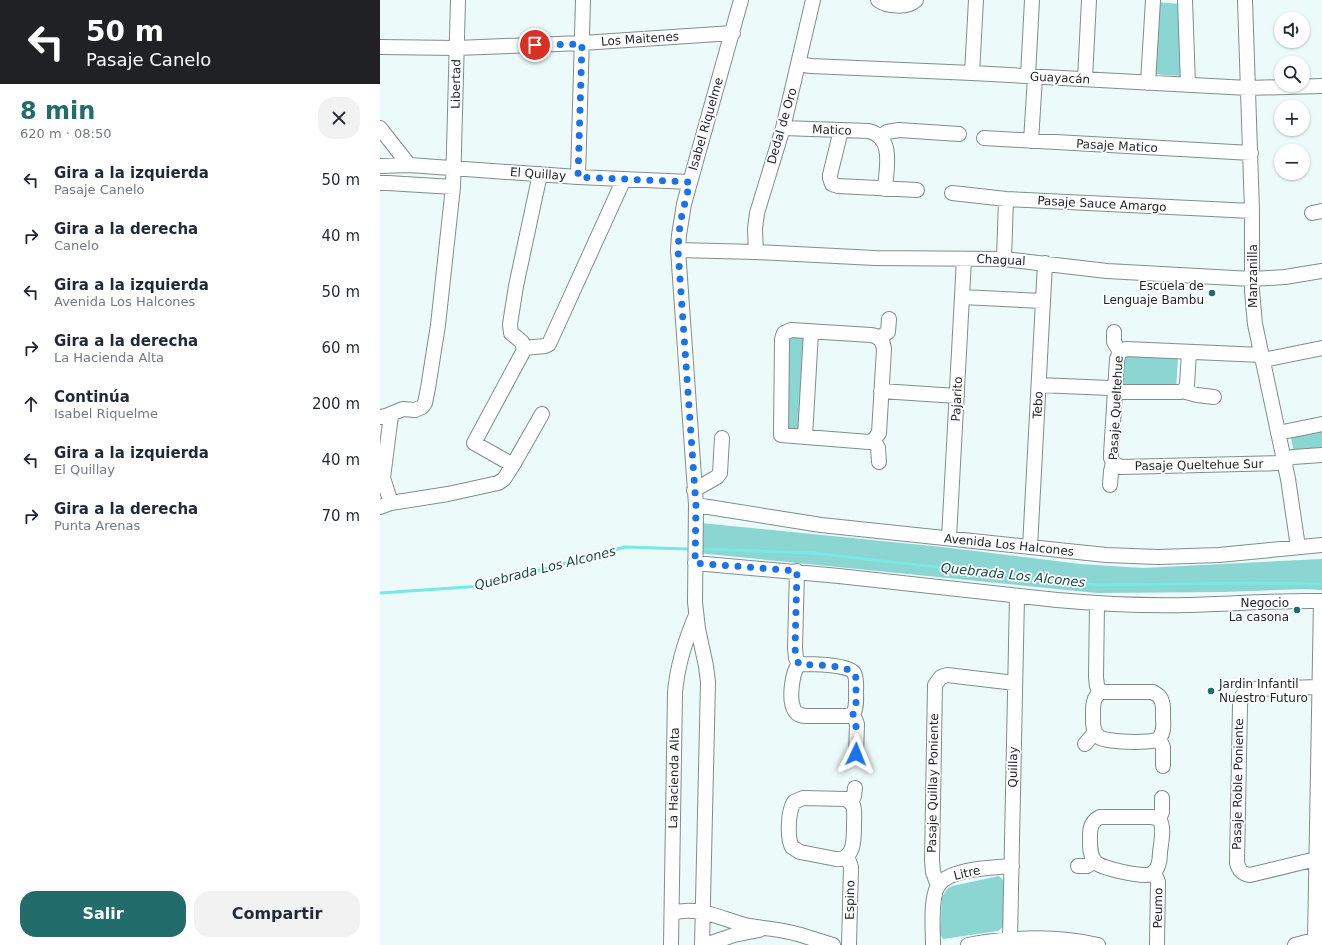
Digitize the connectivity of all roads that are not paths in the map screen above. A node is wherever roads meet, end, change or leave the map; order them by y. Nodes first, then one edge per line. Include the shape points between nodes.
1 (458, 0) edge
2 (583, 0) edge
3 (741, 0) edge
4 (813, 0) edge
5 (878, 0) edge
6 (976, 0) edge
7 (1032, 0) edge
8 (1089, 0) edge
9 (1152, 0) edge
10 (1185, 0) edge
11 (1245, 0) edge
12 (915, 1) edge
13 (732, 33) junction
14 (582, 44) junction
15 (380, 47) edge
16 (457, 48) junction
17 (799, 64) junction
18 (972, 73) junction
19 (1032, 77) junction
20 (1085, 79) junction
21 (1148, 83) junction
22 (1188, 85) junction
23 (1322, 86) edge
24 (1248, 88) junction
25 (380, 128) edge
26 (783, 128) junction
27 (841, 130) junction
28 (959, 134) dead end
29 (880, 137) junction
30 (984, 138) dead end
31 (1031, 141) junction
32 (1251, 153) junction
33 (381, 165) edge
34 (409, 165) junction
35 (454, 168) junction
36 (540, 174) junction
37 (578, 177) junction
38 (624, 179) junction
39 (690, 182) junction
40 (380, 183) edge
41 (453, 187) junction
42 (885, 189) junction
43 (917, 190) dead end
44 (952, 193) dead end
45 (1006, 199) junction
46 (1252, 211) junction
47 (678, 250) junction
48 (756, 252) junction
49 (964, 259) junction
50 (1004, 260) junction
51 (1045, 263) junction
52 (1322, 271) edge
53 (1252, 279) junction
54 (962, 297) junction
55 (1043, 301) junction
56 (890, 319) dead end
57 (811, 332) junction
58 (1114, 332) dead end
59 (880, 338) junction
60 (524, 348) junction
61 (1322, 348) edge
62 (1120, 352) junction
63 (1189, 352) junction
64 (1262, 358) junction
65 (1039, 385) junction
66 (1115, 390) junction
67 (881, 391) junction
68 (1182, 391) junction
69 (957, 396) junction
70 (1214, 397) dead end
71 (542, 414) dead end
72 (385, 416) edge
73 (1322, 424) edge
74 (1278, 433) junction
75 (805, 437) junction
76 (722, 438) dead end
77 (874, 440) junction
78 (1322, 455) edge
79 (1284, 460) junction
80 (879, 462) dead end
81 (1114, 463) junction
82 (513, 465) junction
83 (1110, 485) dead end
84 (694, 490) junction
85 (386, 505) edge
86 (696, 506) junction
87 (949, 538) junction
88 (1322, 545) edge
89 (1030, 547) junction
90 (1298, 547) junction
91 (695, 563) junction
92 (797, 571) junction
93 (1017, 596) junction
94 (1321, 601) edge
95 (1097, 604) junction
96 (696, 614) junction
97 (799, 664) junction
98 (1015, 683) junction
99 (1319, 687) junction
100 (1100, 692) junction
101 (853, 714) junction
102 (1095, 732) junction
103 (1159, 739) junction
104 (1085, 744) dead end
105 (856, 754) dead end
106 (1163, 766) dead end
107 (855, 788) dead end
108 (1162, 798) dead end
109 (851, 802) junction
110 (1159, 819) junction
111 (847, 856) junction
112 (1316, 859) junction
113 (1095, 861) junction
114 (1012, 866) junction
115 (1078, 866) dead end
116 (1154, 872) junction
117 (938, 886) junction
118 (703, 912) junction
119 (672, 913) junction
120 (767, 929) junction
121 (1010, 939) junction
122 (1318, 939) edge
123 (675, 943) edge
124 (703, 945) edge
125 (833, 945) edge
126 (849, 945) edge
127 (933, 945) edge
128 (968, 945) edge
129 (1098, 945) edge
130 (1157, 945) edge
131 (1295, 945) edge

1 - 16 street, Libertad
2 - 14 street
3 - 13 street, Isabel Riquelme
4 - 17 street, Dedal de Oro
5 - 12 street via 885,4 902,6
6 - 18 street
7 - 19 street
8 - 20 street
9 - 21 street
10 - 22 street
11 - 24 street, Manzanilla
13 - 14 street, Los Maitenes
13 - 39 street, Isabel Riquelme
14 - 16 street, Los Maitenes
14 - 37 street
15 - 16 street, Los Maitenes
16 - 35 street, Libertad
17 - 18 street, Guayacán via 818,67
17 - 26 street, Dedal de Oro
18 - 19 street, Guayacán
19 - 20 street, Guayacán
19 - 31 street
20 - 21 street, Guayacán
21 - 22 street, Guayacán
22 - 24 street, Guayacán
23 - 24 street, Guayacán
24 - 32 street, Manzanilla
25 - 34 street
26 - 27 street, Matico
26 - 48 street, Dedal de Oro via 757,213
27 - 29 street, Matico via 870,131
27 - 42 street via 830,175 831,182 838,186
28 - 29 street via 898,130 887,132
29 - 42 street via 887,148
30 - 31 street, Pasaje Matico
31 - 32 street, Pasaje Matico
32 - 46 street, Manzanilla
33 - 34 street, El Quillay
34 - 35 street, El Quillay
35 - 36 street, El Quillay
35 - 41 street, Libertad
36 - 37 street, El Quillay
36 - 60 street via 510,324 511,333 522,342
37 - 38 street, El Quillay
38 - 39 street, El Quillay
38 - 60 street via 549,344
39 - 47 street, Isabel Riquelme via 680,223
40 - 41 street
41 - 72 street, Libertad via 438,325 425,403 419,409 403,409
42 - 43 street
44 - 45 street, Pasaje Sauce Amargo
45 - 46 street, Pasaje Sauce Amargo
45 - 50 street
46 - 53 street, Manzanilla
47 - 48 street, Chagual
47 - 84 street, La Hacienda Alta
48 - 49 street, Chagual via 868,258
49 - 50 street, Chagual
49 - 54 street, Pajarito
50 - 51 street, Chagual
51 - 53 street, Chagual via 1134,273
51 - 55 street, Tebo
52 - 53 street, Chagual
53 - 64 street, Manzanilla via 1253,314
54 - 55 street
54 - 69 street, Pajarito
55 - 65 street, Tebo
56 - 59 street via 888,332
57 - 59 street via 871,335
57 - 75 street
57 - 75 street via 790,330 784,333 782,339 781,435
58 - 62 street, Pasaje Queltehue via 1114,342
59 - 67 street via 884,349
60 - 82 street via 474,444
61 - 64 street
62 - 63 street via 1126,349
62 - 66 street, Pasaje Queltehue via 1117,357
63 - 64 street
63 - 68 street via 1187,385
64 - 74 street, Manzanilla
65 - 66 street
65 - 89 street, Tebo
66 - 68 street
66 - 81 street, Pasaje Queltehue via 1111,458
67 - 69 street
67 - 77 street via 879,433
68 - 70 street
69 - 87 street, Pajarito
71 - 82 street
72 - 85 street via 383,478
73 - 74 street
74 - 79 street, Manzanilla
75 - 77 street via 869,442
76 - 84 street via 720,473
77 - 80 street via 878,448
78 - 79 street, Pasaje Queltehue Sur
79 - 81 street, Pasaje Queltehue Sur via 1278,463 1121,467
79 - 90 street, Manzanilla
81 - 83 street, Pasaje Queltehue
82 - 85 street via 498,483
84 - 86 street, La Hacienda Alta
86 - 87 street, Avenida Los Halcones via 815,524
86 - 91 street, La Hacienda Alta
87 - 89 street, Avenida Los Halcones
88 - 90 street, Avenida Los Halcones
89 - 90 street, Avenida Los Halcones via 1106,555 1158,557 1219,555
91 - 92 street
91 - 96 street, La Hacienda Alta
92 - 93 street
92 - 97 street via 795,648
93 - 95 street
93 - 98 street, Quillay
94 - 95 street via 1187,606
94 - 99 street
95 - 100 street via 1096,677
96 - 118 street, La Hacienda Alta via 708,682
96 - 119 street, La Hacienda Alta via 683,648 676,677
97 - 101 street via 833,666 854,673 856,708
97 - 101 street via 792,677 792,702 796,712 806,716
98 - 114 street, Quillay
98 - 117 street, Pasaje Quillay Poniente via 947,675 938,679 935,688 932,861
99 - 112 street
99 - 112 street, Pasaje Roble Poniente via 1253,689 1243,695 1240,705 1237,863 1242,873 1254,875
100 - 102 street via 1095,697 1093,706
100 - 103 street via 1153,692 1159,696 1163,706 1163,729
101 - 105 street via 856,724
102 - 103 street via 1105,740 1152,742
102 - 104 street
103 - 106 street via 1163,747
107 - 109 street
108 - 110 street
109 - 111 street via 854,808 854,839
109 - 111 street via 843,799 803,798 794,802 790,811 790,842 795,850 836,859
110 - 113 street via 1097,819 1090,831 1091,854
110 - 116 street via 1162,827 1160,857 1159,865
111 - 126 street, Espino via 851,867
112 - 122 street
113 - 115 street via 1087,866
113 - 116 street via 1105,867 1142,875
114 - 117 street, Litre via 956,874 946,878
114 - 121 street, Quillay
116 - 130 street, Peumo via 1158,882
117 - 127 street, Litre via 934,901
118 - 119 street via 682,910
118 - 120 street
118 - 124 street, La Hacienda Alta
119 - 123 street, La Hacienda Alta
120 - 124 street via 734,935
120 - 125 street via 789,932
121 - 128 street
121 - 129 street via 1054,938
122 - 131 street

